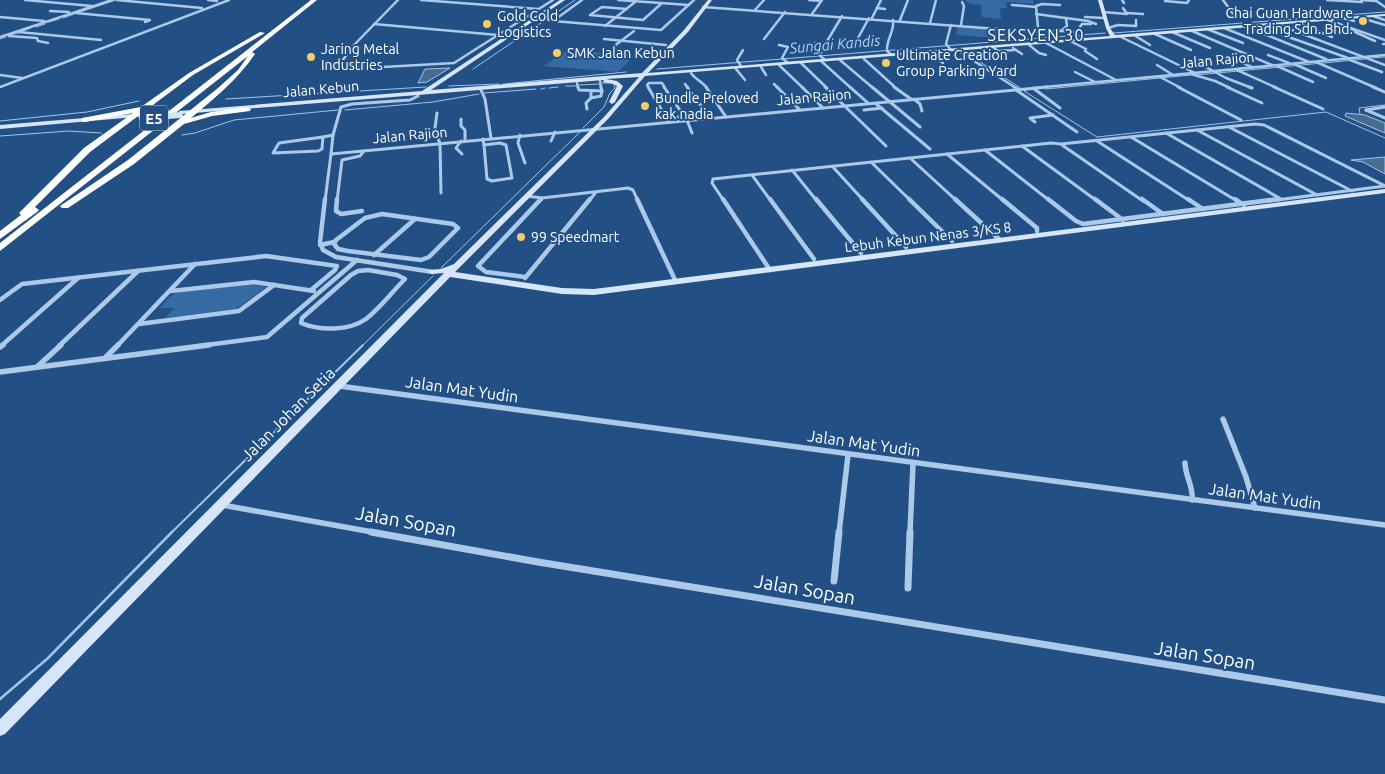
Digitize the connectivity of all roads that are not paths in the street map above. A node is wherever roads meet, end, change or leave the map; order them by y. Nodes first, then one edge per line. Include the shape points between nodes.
1 (25, 0) edge
2 (37, 0) edge
3 (112, 0) edge
4 (117, 0) edge
5 (209, 0) edge
6 (229, 0) edge
7 (307, 0) edge
8 (314, 0) edge
9 (398, 0) edge
10 (421, 0) edge
11 (553, 0) edge
12 (563, 0) edge
13 (582, 0) edge
14 (618, 0) edge
15 (694, 0) edge
16 (705, 0) edge
17 (710, 0) edge
18 (764, 0) edge
19 (809, 0) edge
20 (881, 0) edge
21 (908, 0) edge
22 (936, 0) edge
23 (1045, 0) edge
24 (1100, 0) edge
25 (1189, 0) edge
26 (1223, 0) edge
27 (1327, 0) edge
28 (1376, 0) edge
29 (217, 1) edge
30 (636, 1) junction
31 (822, 1) edge
32 (1165, 1) edge
33 (1173, 1) edge
34 (1362, 1) edge
35 (962, 2) dead end
36 (203, 3) dead end
37 (662, 3) junction
38 (1045, 4) junction
39 (171, 5) junction
40 (1012, 5) dead end
41 (1060, 5) dead end
42 (94, 6) junction
43 (689, 6) junction
44 (1385, 6) edge
45 (165, 7) dead end
46 (703, 7) junction
47 (1036, 7) junction
48 (202, 8) dead end
49 (627, 8) junction
50 (756, 8) junction
51 (771, 8) dead end
52 (877, 8) junction
53 (1123, 8) dead end
54 (539, 9) junction
55 (885, 9) dead end
56 (50, 11) dead end
57 (802, 11) dead end
58 (90, 12) dead end
59 (74, 13) junction
60 (770, 13) dead end
61 (784, 13) junction
62 (813, 13) junction
63 (826, 13) dead end
64 (1127, 13) junction
65 (83, 14) junction
66 (1036, 14) junction
67 (1143, 14) dead end
68 (1234, 14) dead end
69 (796, 15) dead end
70 (860, 15) dead end
71 (1083, 15) dead end
72 (1104, 15) junction
73 (1385, 15) edge
74 (76, 16) dead end
75 (0, 17) edge
76 (841, 17) junction
77 (871, 17) junction
78 (1075, 17) dead end
79 (1093, 17) junction
80 (1376, 17) junction
81 (615, 18) junction
82 (827, 18) dead end
83 (1360, 18) junction
84 (901, 19) junction
85 (913, 19) dead end
86 (1066, 19) junction
87 (1347, 19) junction
88 (892, 20) junction
89 (1136, 20) dead end
90 (1328, 20) junction
91 (1385, 20) edge
92 (691, 21) junction
93 (47, 22) junction
94 (145, 22) dead end
95 (1296, 22) junction
96 (930, 23) junction
97 (986, 23) dead end
98 (374, 24) junction
99 (1359, 24) dead end
100 (951, 25) junction
101 (1278, 25) junction
102 (605, 26) junction
103 (961, 26) junction
104 (1265, 26) junction
105 (1385, 26) edge
106 (1246, 27) junction
107 (986, 28) junction
108 (1108, 28) junction
109 (1224, 28) junction
110 (274, 29) junction
111 (1208, 29) junction
112 (1192, 30) junction
113 (18, 31) junction
114 (634, 31) dead end
115 (1038, 31) junction
116 (1061, 31) junction
117 (1173, 33) junction
118 (1155, 34) junction
119 (499, 35) junction
120 (1134, 35) junction
121 (0, 36) edge
122 (5, 36) junction
123 (1079, 36) junction
124 (1119, 36) junction
125 (1113, 37) junction
126 (1332, 37) dead end
127 (858, 38) dead end
128 (604, 39) dead end
129 (764, 39) dead end
130 (101, 40) dead end
131 (1070, 40) junction
132 (1385, 40) edge
133 (621, 41) junction
134 (1375, 41) dead end
135 (1046, 42) junction
136 (48, 43) dead end
137 (815, 43) dead end
138 (1243, 43) dead end
139 (1028, 44) junction
140 (1150, 44) dead end
141 (666, 45) junction
142 (779, 45) dead end
143 (1008, 46) junction
144 (613, 47) dead end
145 (992, 47) junction
146 (951, 48) junction
147 (1210, 48) dead end
148 (743, 50) dead end
149 (1015, 50) junction
150 (1191, 50) dead end
151 (822, 51) dead end
152 (999, 51) junction
153 (929, 52) junction
154 (888, 54) junction
155 (1022, 54) dead end
156 (1268, 54) dead end
157 (1046, 55) dead end
158 (1385, 55) edge
159 (1227, 56) dead end
160 (1005, 57) dead end
161 (1365, 57) junction
162 (822, 59) junction
163 (838, 59) junction
164 (864, 59) junction
165 (1097, 59) dead end
166 (1326, 59) junction
167 (1349, 59) junction
168 (785, 61) junction
169 (1309, 62) junction
170 (1316, 62) junction
171 (801, 63) junction
172 (943, 63) dead end
173 (467, 64) junction
174 (1157, 64) dead end
175 (1292, 64) junction
176 (780, 65) junction
177 (1385, 65) edge
178 (651, 66) junction
179 (738, 66) junction
180 (1204, 66) dead end
181 (1277, 66) junction
182 (761, 67) junction
183 (1251, 67) junction
184 (1237, 70) junction
185 (1075, 72) dead end
186 (1215, 72) junction
187 (1382, 72) dead end
188 (671, 73) junction
189 (691, 73) junction
190 (1192, 73) junction
191 (0, 75) edge
192 (639, 75) junction
193 (766, 75) dead end
194 (1173, 75) junction
195 (1160, 77) junction
196 (24, 78) junction
197 (1326, 78) dead end
198 (746, 80) dead end
199 (1115, 80) junction
200 (603, 81) junction
201 (446, 82) junction
202 (1096, 82) junction
203 (1313, 82) dead end
204 (576, 83) junction
205 (685, 84) dead end
206 (774, 84) dead end
207 (0, 87) edge
208 (1033, 88) junction
209 (1252, 88) dead end
210 (462, 90) junction
211 (481, 90) junction
212 (1019, 90) junction
213 (580, 91) junction
214 (591, 91) junction
215 (602, 91) junction
216 (1385, 92) edge
217 (425, 93) junction
218 (214, 96) junction
219 (409, 97) junction
220 (576, 97) dead end
221 (590, 98) junction
222 (913, 99) junction
223 (612, 102) junction
224 (876, 102) junction
225 (892, 102) junction
226 (868, 103) junction
227 (1262, 103) dead end
228 (150, 104) junction
229 (847, 107) junction
230 (1385, 107) edge
231 (251, 108) junction
232 (822, 108) junction
233 (882, 108) junction
234 (1060, 108) dead end
235 (587, 109) dead end
236 (1323, 109) dead end
237 (800, 110) junction
238 (864, 110) dead end
239 (922, 111) dead end
240 (192, 113) junction
241 (437, 113) dead end
242 (1053, 115) junction
243 (708, 116) junction
244 (138, 117) junction
245 (726, 117) junction
246 (688, 118) junction
247 (1385, 118) edge
248 (461, 119) dead end
249 (85, 120) junction
250 (668, 120) junction
251 (1241, 120) dead end
252 (600, 122) junction
253 (1035, 122) dead end
254 (75, 123) junction
255 (1228, 126) junction
256 (175, 127) junction
257 (920, 127) dead end
258 (0, 128) edge
259 (594, 129) junction
260 (1197, 130) junction
261 (555, 132) junction
262 (1077, 132) dead end
263 (692, 133) dead end
264 (1165, 133) junction
265 (333, 135) junction
266 (520, 135) junction
267 (107, 136) junction
268 (323, 137) junction
269 (1130, 137) junction
270 (491, 138) junction
271 (483, 139) junction
272 (308, 140) junction
273 (463, 141) junction
274 (551, 141) dead end
275 (1096, 141) junction
276 (440, 144) junction
277 (1061, 144) junction
278 (483, 145) junction
279 (886, 146) dead end
280 (1022, 146) junction
281 (930, 149) dead end
282 (985, 150) junction
283 (364, 151) junction
284 (305, 152) junction
285 (331, 154) junction
286 (462, 154) dead end
287 (948, 154) junction
288 (910, 158) junction
289 (871, 162) junction
290 (525, 163) dead end
291 (832, 166) junction
292 (792, 170) junction
293 (752, 175) junction
294 (1385, 186) edge
295 (1352, 191) junction
296 (1385, 191) edge
297 (596, 192) junction
298 (441, 193) dead end
299 (1317, 195) junction
300 (527, 196) junction
301 (542, 198) junction
302 (1281, 199) junction
303 (1246, 206) junction
304 (1203, 209) junction
305 (362, 211) dead end
306 (1163, 214) junction
307 (415, 219) junction
308 (1126, 221) junction
309 (1037, 231) dead end
310 (0, 235) edge
311 (1000, 240) junction
312 (952, 241) dead end
313 (334, 242) junction
314 (320, 245) junction
315 (906, 247) dead end
316 (0, 249) edge
317 (861, 253) dead end
318 (374, 255) junction
319 (399, 259) junction
320 (814, 259) dead end
321 (357, 260) junction
322 (195, 264) junction
323 (457, 265) junction
324 (392, 266) junction
325 (138, 270) junction
326 (770, 270) junction
327 (432, 272) junction
328 (385, 273) junction
329 (449, 274) junction
330 (78, 277) junction
331 (474, 278) junction
332 (525, 278) junction
333 (676, 282) junction
334 (274, 284) junction
335 (519, 285) junction
336 (437, 286) junction
337 (311, 290) junction
338 (170, 291) junction
339 (320, 292) junction
340 (0, 300) edge
341 (139, 324) junction
342 (0, 347) edge
343 (106, 358) junction
344 (37, 367) junction
345 (0, 372) edge
346 (339, 386) junction
347 (1223, 419) dead end
348 (848, 455) junction
349 (1184, 463) dead end
350 (913, 464) junction
351 (1192, 500) junction
352 (221, 505) junction
353 (1255, 508) junction
354 (1385, 525) edge
355 (834, 580) dead end
356 (908, 588) dead end
357 (1385, 700) edge
358 (0, 729) edge

1 - 2 street
2 - 42 street
3 - 42 street
4 - 39 street
5 - 29 street
5 - 36 street
6 - 196 street
7 - 110 highway, E5
8 - 110 highway, E5
9 - 98 street
10 - 54 street
11 - 54 street
12 - 173 main road
13 - 102 street via 552,21
14 - 30 street
15 - 43 street
16 - 92 main road
17 - 46 main road
18 - 50 street
19 - 31 street
20 - 52 street
21 - 84 street
22 - 96 street
23 - 38 street
24 - 72 main road
25 - 33 street via 1187,3
26 - 68 street
27 - 34 street
28 - 34 street
28 - 44 street
30 - 37 street
30 - 49 street
31 - 62 street
32 - 33 street
35 - 103 street
37 - 43 street
37 - 81 street via 642,20
38 - 41 street
38 - 47 street
39 - 45 street
39 - 48 street
40 - 47 street
42 - 59 street
43 - 102 street via 661,30
46 - 50 street
46 - 92 main road
47 - 66 street
49 - 81 street
49 - 81 street via 602,7 590,15
50 - 51 street
50 - 61 street
52 - 55 street
52 - 77 street
53 - 64 street
54 - 119 street
56 - 59 street
57 - 62 street
58 - 65 street
59 - 65 street
59 - 93 street
60 - 61 street
61 - 62 street
61 - 69 street
61 - 129 street
62 - 63 street
62 - 76 street
64 - 67 street
64 - 72 street
65 - 74 street
65 - 94 street via 150,20
66 - 86 street
66 - 115 street
70 - 77 street
71 - 79 street
72 - 79 street
72 - 108 main road
73 - 80 main road
75 - 93 street
76 - 77 street
76 - 82 street
76 - 137 street via 826,43
77 - 84 street
77 - 88 street
77 - 127 street
78 - 79 street
80 - 83 main road
80 - 91 street
81 - 102 street
83 - 87 main road
83 - 105 street
84 - 85 street
84 - 88 street
84 - 96 street
86 - 116 street via 1067,26
86 - 123 street via 1096,23 1082,24
87 - 90 main road
87 - 99 street
88 - 154 street via 894,26 886,42
89 - 108 street via 1136,26
90 - 95 main road
90 - 132 street
90 - 134 street
92 - 141 main road
92 - 178 main road via 686,31
93 - 113 street
95 - 101 main road
95 - 126 street
96 - 100 street
97 - 107 street
98 - 119 street
98 - 119 street via 354,45 343,63 382,67 450,64
100 - 103 street
100 - 146 street
101 - 104 main road
101 - 161 street
103 - 107 street
104 - 106 main road
104 - 167 street
106 - 109 main road
106 - 166 street
107 - 115 street
108 - 125 main road
109 - 111 main road
109 - 169 street
110 - 218 highway
110 - 228 highway via 191,74
110 - 310 highway, E5
110 - 316 highway, E5
111 - 112 main road
111 - 138 street
112 - 117 main road
112 - 181 street
113 - 122 street
113 - 130 street
114 - 133 street
115 - 116 street
115 - 135 street via 1039,38
116 - 123 street
117 - 118 main road
117 - 147 street
118 - 120 main road
118 - 150 street
120 - 124 main road
120 - 140 street
121 - 122 street
122 - 136 street via 37,38
123 - 125 main road
123 - 131 main road
124 - 125 main road
124 - 190 street
128 - 133 street
131 - 135 main road
131 - 165 street
133 - 141 street
133 - 144 street
135 - 139 main road
135 - 199 street
139 - 143 main road
139 - 157 street
141 - 192 main road
142 - 168 street via 788,47
143 - 145 main road
143 - 149 street
145 - 146 main road
145 - 152 street
146 - 153 main road
146 - 212 street
148 - 179 street
149 - 152 street
149 - 155 street
151 - 162 street
152 - 160 street
153 - 154 main road
153 - 172 street
154 - 163 main road
154 - 164 main road
156 - 175 street
158 - 161 street, Jalan Rajion
159 - 183 street
161 - 167 street, Jalan Rajion
161 - 177 street
162 - 163 main road
162 - 168 main road
162 - 171 main road
162 - 226 street
163 - 164 main road
163 - 225 street
164 - 222 street via 888,82
166 - 167 street, Jalan Rajion
166 - 170 street, Jalan Rajion
167 - 187 street
168 - 179 main road
169 - 170 street, Jalan Rajion
169 - 175 street, Jalan Rajion
170 - 216 street
171 - 176 main road
171 - 229 street
173 - 201 main road
173 - 217 main road
174 - 194 street
175 - 181 street, Jalan Rajion
175 - 197 street
176 - 182 main road
176 - 232 street
178 - 188 main road via 657,72
178 - 192 main road
179 - 182 main road
179 - 188 main road
179 - 189 main road
179 - 198 street
180 - 186 street
181 - 183 street, Jalan Rajion
181 - 203 street
182 - 193 street
183 - 184 street, Jalan Rajion
184 - 186 street, Jalan Rajion
184 - 236 street
185 - 202 street
186 - 190 street, Jalan Rajion
186 - 209 street
188 - 192 main road
189 - 192 main road
189 - 245 street via 704,84
190 - 194 street, Jalan Rajion
190 - 227 street
191 - 196 street
192 - 200 main road, Jalan Kebun
192 - 210 main road, Jalan Kebun
192 - 223 main road, Jalan Johan Setia
192 - 252 main road, Jalan Johan Setia
194 - 195 street, Jalan Rajion
195 - 199 street, Jalan Rajion
195 - 251 street
196 - 207 street
199 - 202 street, Jalan Rajion
200 - 204 main road, Jalan Kebun
200 - 215 street
200 - 223 main road via 620,86
201 - 210 main road via 444,88
201 - 217 main road
202 - 208 street, Jalan Rajion
204 - 211 main road, Jalan Kebun
204 - 213 street
205 - 243 street
206 - 237 street
208 - 212 street, Jalan Rajion
208 - 234 street
210 - 217 main road, Jalan Kebun
211 - 217 main road, Jalan Kebun
211 - 270 street
212 - 222 street, Jalan Rajion
212 - 242 street
213 - 214 street
213 - 220 street
214 - 215 street
214 - 221 street
215 - 221 street via 600,98
217 - 219 main road, Jalan Kebun
217 - 219 main road
217 - 231 main road, Jalan Kebun
218 - 231 highway via 211,102 217,105
218 - 240 highway
219 - 231 main road, Jalan Kebun
219 - 265 street via 343,106
221 - 235 street via 586,102
222 - 225 street, Jalan Rajion
222 - 239 street via 920,104
223 - 252 main road, Jalan Johan Setia
224 - 225 street, Jalan Rajion
224 - 226 street, Jalan Rajion
224 - 233 street
225 - 257 street
226 - 229 street, Jalan Rajion
228 - 244 highway
228 - 249 highway via 122,114
229 - 232 street, Jalan Rajion
229 - 279 street
230 - 247 street via 1366,110
231 - 240 main road, Jalan Kebun
231 - 256 highway via 211,114
232 - 237 street, Jalan Rajion
233 - 238 street
233 - 281 street
237 - 245 street, Jalan Rajion
240 - 244 main road, Jalan Kebun, bridge
240 - 256 highway
241 - 276 street via 436,138
242 - 253 street via 1030,118
242 - 262 street
243 - 245 street, Jalan Rajion
243 - 246 street, Jalan Rajion
244 - 249 main road, Jalan Kebun
244 - 254 main road, Jalan Kebun
244 - 267 highway
246 - 250 street, Jalan Rajion
246 - 263 street
248 - 273 street via 465,130
249 - 258 main road, Jalan Kebun
250 - 250 street via 647,85 648,83 662,83 684,116
250 - 259 street, Jalan Rajion
252 - 259 main road, Jalan Johan Setia
254 - 258 main road, Jalan Kebun
254 - 267 highway via 109,126 111,130
255 - 260 street
255 - 294 street via 1264,125
255 - 295 street
256 - 316 highway via 131,162
259 - 261 street, Jalan Rajion
259 - 300 main road, Jalan Johan Setia
260 - 264 street
260 - 299 street
261 - 266 street, Jalan Rajion
261 - 274 street
264 - 269 street
264 - 302 street
265 - 268 street
265 - 285 street
266 - 270 street, Jalan Rajion
266 - 290 street via 518,142
267 - 310 highway via 72,164
268 - 272 street
268 - 284 street via 321,150
269 - 275 street
269 - 303 street
270 - 271 street, Jalan Rajion
271 - 273 street, Jalan Rajion
271 - 278 street
272 - 284 street
272 - 284 street via 278,143 273,153
273 - 276 street, Jalan Rajion
273 - 286 street via 456,148
275 - 277 street
275 - 304 street
276 - 283 street, Jalan Rajion
276 - 298 street
277 - 280 street
277 - 306 street
278 - 278 street via 506,145 513,177 488,180
280 - 282 street
280 - 308 street
282 - 287 street
282 - 308 street via 1076,221 1088,224
283 - 285 street, Jalan Rajion
283 - 305 street via 360,156 342,160 336,211 338,214
285 - 314 street
287 - 288 street
287 - 309 street
288 - 289 street
288 - 311 street
289 - 291 street
289 - 312 street
291 - 292 street
291 - 315 street
292 - 293 street
292 - 317 street
293 - 320 street
293 - 326 street via 718,178 712,183
294 - 295 street
295 - 299 street
296 - 303 main road, Lebuh Kebun Nenas 3/KS 8
297 - 301 street
297 - 332 street
297 - 333 street via 634,190
299 - 302 street
300 - 301 street
300 - 323 main road, Jalan Johan Setia
301 - 332 street via 478,266 486,272
302 - 303 street
303 - 304 street
303 - 308 main road, Lebuh Kebun Nenas 3/KS 8
304 - 306 street
306 - 308 street
307 - 313 street via 373,215
307 - 318 street
307 - 319 street via 453,224 458,228 429,257 415,261
308 - 311 main road, Lebuh Kebun Nenas 3/KS 8
311 - 326 main road, Lebuh Kebun Nenas 3/KS 8
313 - 314 street
313 - 318 street via 338,249
314 - 321 street via 331,256
318 - 319 street
319 - 324 street
321 - 324 street
321 - 339 street
322 - 325 street
322 - 337 street via 273,256 337,266
322 - 338 street
323 - 327 main road via 449,270
323 - 329 main road, Jalan Johan Setia
323 - 331 main road
324 - 327 street
324 - 328 street
325 - 330 street
325 - 344 street
326 - 333 main road, Lebuh Kebun Nenas 3/KS 8
327 - 329 street
327 - 336 main road via 440,276
328 - 328 street via 404,277 404,281 360,323 323,328 301,323 302,318 354,273 363,270
329 - 331 main road, Lebuh Kebun Nenas 3/KS 8
329 - 336 main road, Jalan Johan Setia
330 - 340 street via 22,284
330 - 342 street
331 - 335 main road, Lebuh Kebun Nenas 3/KS 8
331 - 336 main road via 452,280
332 - 335 street
333 - 335 main road, Lebuh Kebun Nenas 3/KS 8 via 575,293
334 - 337 street
334 - 338 street via 252,282
334 - 341 street via 239,311
336 - 346 main road, Jalan Johan Setia
337 - 339 street
338 - 341 street
339 - 343 street via 266,337
341 - 343 street
343 - 344 street
344 - 345 street
346 - 348 street, Jalan Mat Yudin
346 - 352 main road, Jalan Johan Setia
347 - 353 street
348 - 350 street, Jalan Mat Yudin
348 - 355 street
349 - 351 street via 1185,476 1193,492
350 - 351 street, Jalan Mat Yudin
350 - 356 street
351 - 353 street, Jalan Mat Yudin
352 - 357 street, Jalan Sopan via 538,562
352 - 358 main road, Jalan Johan Setia
353 - 354 street, Jalan Mat Yudin

